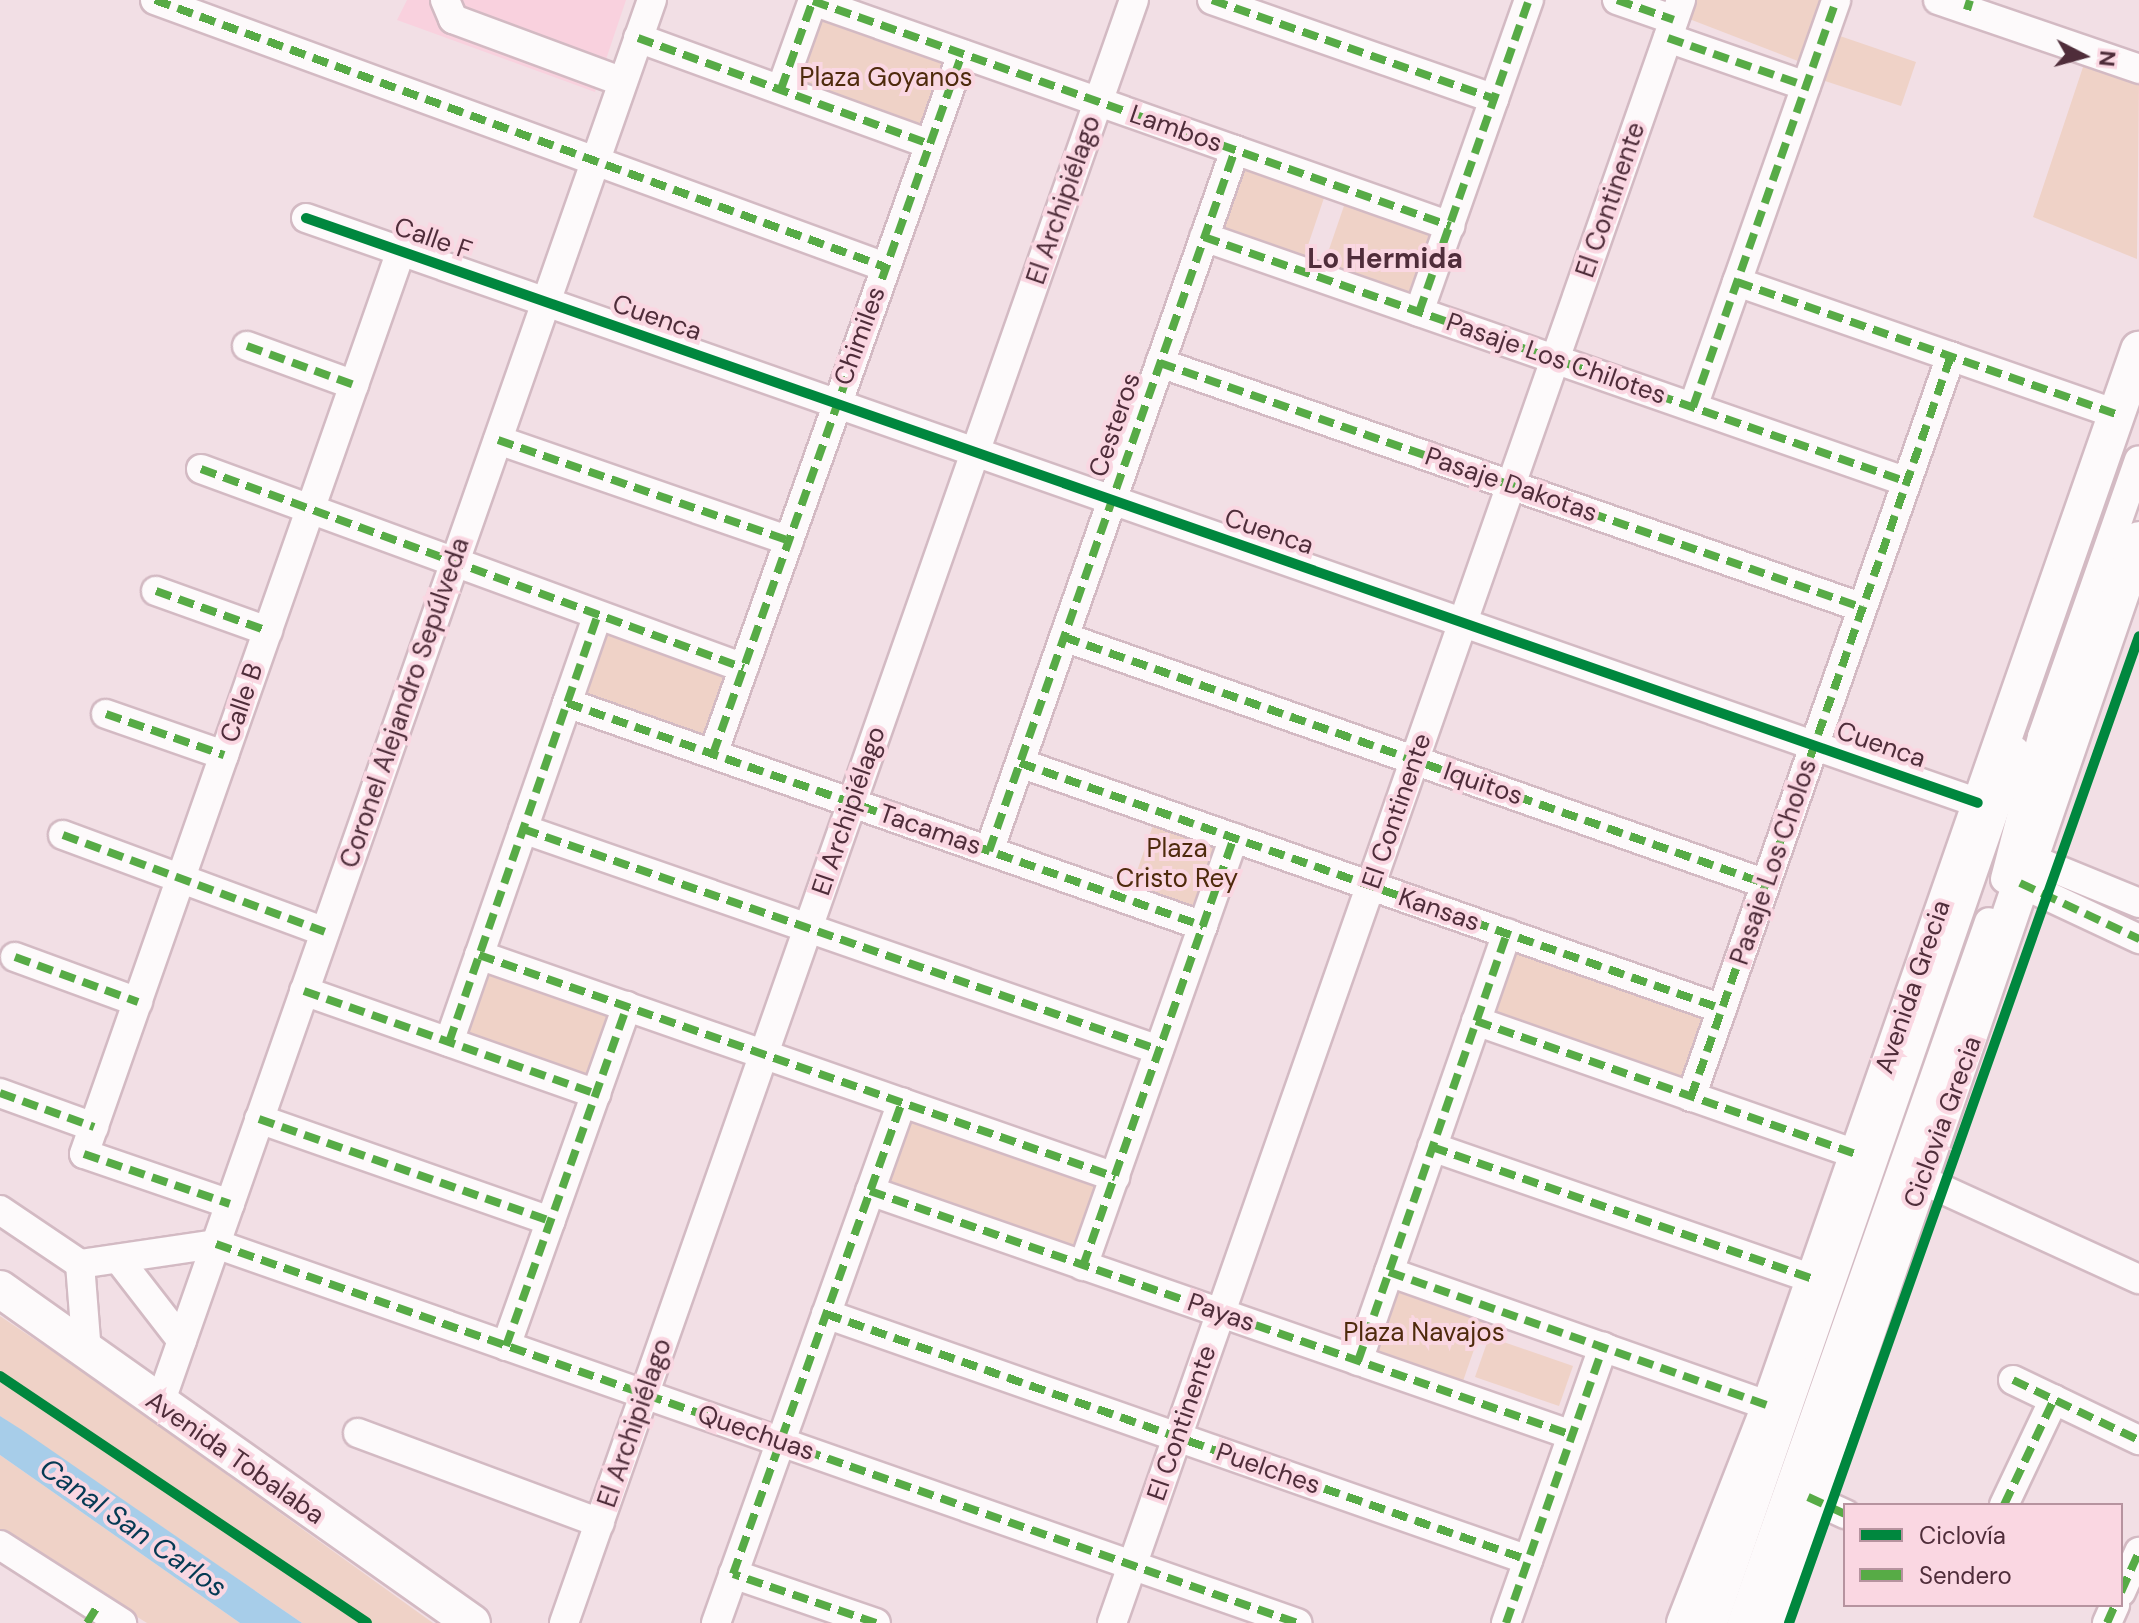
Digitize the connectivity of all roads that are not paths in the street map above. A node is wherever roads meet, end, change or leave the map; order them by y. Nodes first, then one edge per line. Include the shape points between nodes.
1 (155, 0) edge
2 (445, 0) edge
3 (652, 0) edge
4 (1134, 0) edge
5 (1212, 0) edge
6 (1529, 0) edge
7 (1617, 0) edge
8 (1836, 0) edge
9 (1938, 0) edge
10 (813, 1) edge
11 (1968, 5) edge
12 (1674, 19) edge
13 (638, 38) junction
14 (962, 54) junction
15 (2139, 69) edge
16 (623, 82) junction
17 (1806, 86) junction
18 (781, 89) junction
19 (1494, 99) junction
20 (1099, 102) junction
21 (929, 144) junction
22 (1235, 150) junction
23 (594, 165) junction
24 (306, 218) dead end
25 (1450, 226) junction
26 (1204, 237) junction
27 (401, 251) junction
28 (885, 267) junction
29 (1737, 282) junction
30 (546, 302) junction
31 (1419, 312) junction
32 (247, 346) dead end
33 (2139, 350) edge
34 (1951, 356) junction
35 (1555, 359) junction
36 (1160, 363) junction
37 (354, 385) junction
38 (837, 404) junction
39 (2128, 404) edge
40 (1693, 407) junction
41 (498, 440) junction
42 (975, 452) junction
43 (2139, 460) edge
44 (201, 469) dead end
45 (1907, 482) junction
46 (1511, 485) junction
47 (1112, 500) junction
48 (311, 508) junction
49 (2139, 540) edge
50 (789, 541) junction
51 (454, 563) junction
52 (156, 591) dead end
53 (2131, 591) edge
54 (1863, 608) junction
55 (597, 617) junction
56 (1463, 623) junction
57 (268, 631) junction
58 (1064, 637) junction
59 (744, 668) junction
60 (567, 703) junction
61 (106, 714) dead end
62 (1814, 746) junction
63 (713, 754) junction
64 (224, 755) junction
65 (1415, 760) junction
66 (1020, 763) junction
67 (852, 803) junction
68 (1978, 803) junction
69 (523, 829) junction
70 (63, 835) dead end
71 (1234, 838) junction
72 (989, 851) junction
73 (2025, 870) junction
74 (181, 879) junction
75 (1766, 884) junction
76 (1371, 886) junction
77 (2139, 903) edge
78 (1203, 926) junction
79 (808, 928) junction
80 (325, 932) junction
81 (1507, 933) junction
82 (2139, 939) edge
83 (479, 955) junction
84 (15, 957) dead end
85 (304, 991) junction
86 (138, 1002) junction
87 (627, 1006) junction
88 (1722, 1009) junction
89 (1476, 1021) junction
90 (449, 1042) junction
91 (1159, 1050) junction
92 (764, 1054) junction
93 (0, 1093) edge
94 (596, 1094) junction
95 (1691, 1097) junction
96 (902, 1102) junction
97 (259, 1119) junction
98 (94, 1127) junction
99 (1432, 1147) junction
100 (1856, 1154) junction
101 (1115, 1177) junction
102 (1923, 1180) junction
103 (870, 1191) junction
104 (230, 1204) junction
105 (0, 1210) edge
106 (551, 1221) junction
107 (216, 1244) junction
108 (120, 1261) junction
109 (80, 1264) junction
110 (1083, 1266) junction
111 (1389, 1272) junction
112 (1813, 1279) junction
113 (2139, 1279) edge
114 (0, 1289) edge
115 (1221, 1313) junction
116 (826, 1314) junction
117 (182, 1341) junction
118 (506, 1346) junction
119 (1603, 1347) junction
120 (87, 1352) junction
121 (1358, 1361) junction
122 (2013, 1380) dead end
123 (645, 1394) junction
124 (2054, 1399) junction
125 (159, 1406) junction
126 (1770, 1406) junction
127 (358, 1433) dead end
128 (1572, 1435) junction
129 (1177, 1437) junction
130 (2139, 1440) edge
131 (780, 1442) junction
132 (1813, 1499) junction
133 (2005, 1503) edge
134 (1843, 1513) edge
135 (600, 1523) junction
136 (0, 1545) edge
137 (2139, 1552) edge
138 (1528, 1560) junction
139 (1133, 1565) junction
140 (733, 1574) junction
141 (2123, 1588) edge
142 (92, 1615) edge
143 (122, 1623) edge
144 (472, 1623) edge
145 (564, 1623) edge
146 (716, 1623) edge
147 (876, 1623) edge
148 (1112, 1623) edge
149 (1297, 1623) edge
150 (1506, 1623) edge
151 (1685, 1623) edge
152 (1713, 1623) edge
153 (1742, 1623) edge
154 (1769, 1623) edge

1 - 23 street
2 - 16 street via 453,19
3 - 13 street, Coronel Alejandro Sepúlveda
4 - 20 street, El Archipiélago
5 - 19 street
6 - 19 street
7 - 12 street
8 - 17 street
9 - 11 street
10 - 14 street, Lambos
10 - 18 street
11 - 15 street
12 - 17 street
12 - 35 street, El Continente
13 - 16 street, Coronel Alejandro Sepúlveda
13 - 18 street
14 - 20 street, Lambos
14 - 21 street, Chimiles
16 - 23 street, Coronel Alejandro Sepúlveda
17 - 29 street
18 - 21 street
19 - 25 street
20 - 22 street, Lambos
20 - 42 street, El Archipiélago
21 - 28 street, Chimiles
22 - 25 street, Lambos
22 - 26 street, Cesteros
23 - 28 street
23 - 30 street, Coronel Alejandro Sepúlveda
24 - 27 street, Calle F
25 - 31 street
26 - 31 street, Pasaje Los Chilotes
26 - 36 street, Cesteros
27 - 30 street, Calle F
27 - 37 street, Calle B
28 - 38 street, Chimiles
29 - 34 street
29 - 40 street
30 - 38 street, Cuenca
30 - 41 street, Coronel Alejandro Sepúlveda
31 - 35 street, Pasaje Los Chilotes
32 - 37 street
33 - 39 main road, Avenida Grecia
34 - 39 street
34 - 45 street, Pasaje Los Cholos
35 - 40 street, Pasaje Los Chilotes
35 - 46 street, El Continente
36 - 46 street, Pasaje Dakotas
36 - 47 street, Cesteros
37 - 48 street, Calle B
38 - 42 street, Cuenca
38 - 50 street, Chimiles
39 - 68 main road, Avenida Grecia
39 - 152 street
40 - 45 street, Pasaje Los Chilotes
41 - 50 street
41 - 51 street, Coronel Alejandro Sepúlveda
42 - 47 street, Cuenca
42 - 67 street, El Archipiélago
43 - 153 street via 2042,737 2011,861
44 - 48 street
45 - 54 street, Pasaje Los Cholos
46 - 54 street, Pasaje Dakotas
46 - 56 street, El Continente
47 - 56 street, Cuenca
47 - 58 street, Cesteros
48 - 51 street
48 - 57 street, Calle B
49 - 53 main road
50 - 59 street, Chimiles
51 - 55 street
51 - 80 street, Coronel Alejandro Sepúlveda
52 - 57 street
53 - 73 main road
54 - 62 street, Pasaje Los Cholos
55 - 59 street
55 - 60 street
56 - 62 street, Cuenca
56 - 65 street, El Continente
57 - 64 street, Calle B
58 - 65 street, Iquitos
58 - 66 street, Cesteros
59 - 63 street, Chimiles
60 - 63 street, Tacamas
60 - 69 street
61 - 64 street
62 - 68 street, Cuenca
62 - 75 street, Pasaje Los Cholos
63 - 67 street, Tacamas
64 - 74 street, Calle B
65 - 75 street, Iquitos
65 - 76 street, El Continente
66 - 71 street, Kansas
66 - 72 street, Cesteros
67 - 72 street, Tacamas
67 - 79 street, El Archipiélago
68 - 100 main road, Avenida Grecia
69 - 79 street
69 - 83 street
70 - 74 street
71 - 76 street, Kansas
71 - 78 street
72 - 78 street, Tacamas
73 - 77 street
73 - 82 street
73 - 102 main road
74 - 80 street
74 - 86 street, Calle B
75 - 88 street, Pasaje Los Cholos
76 - 81 street, Kansas
76 - 115 street, El Continente
78 - 91 street
79 - 91 street
79 - 92 street, El Archipiélago
80 - 85 street, Coronel Alejandro Sepúlveda
81 - 88 street, Kansas
81 - 89 street
83 - 87 street
83 - 90 street
84 - 86 street
85 - 90 street
85 - 97 street, Coronel Alejandro Sepúlveda
86 - 98 street, Calle B
87 - 92 street
87 - 94 street
88 - 95 street, Pasaje Los Cholos
89 - 95 street
89 - 99 street
90 - 94 street
91 - 101 street
92 - 96 street
92 - 123 street, El Archipiélago
93 - 98 street
94 - 106 street
95 - 100 street
96 - 101 street
96 - 103 street
97 - 104 street, Coronel Alejandro Sepúlveda
97 - 106 street
98 - 104 street, Calle B via 84,1154
99 - 111 street
99 - 112 street
100 - 112 main road, Avenida Grecia
101 - 110 street
102 - 113 street
102 - 132 main road
103 - 110 street, Payas
103 - 116 street
104 - 107 street, Coronel Alejandro Sepúlveda
105 - 109 street
106 - 118 street
107 - 108 street
107 - 117 street, Coronel Alejandro Sepúlveda
107 - 118 street, Quechuas
108 - 109 street
108 - 117 street
109 - 120 street
110 - 115 street, Payas
111 - 119 street
111 - 121 street
112 - 126 main road, Avenida Grecia
114 - 120 main road, Avenida Tobalaba
115 - 121 street, Payas
115 - 129 street, El Continente
116 - 129 street, Puelches
116 - 131 street
117 - 125 street, Coronel Alejandro Sepúlveda
118 - 123 street, Quechuas
119 - 126 street
119 - 128 street
120 - 125 main road, Avenida Tobalaba
121 - 128 street, Payas
122 - 124 street
123 - 131 street, Quechuas
123 - 135 street, El Archipiélago
124 - 130 street
124 - 133 street
125 - 144 main road, Avenida Tobalaba
126 - 151 main road, Avenida Grecia
127 - 135 street
128 - 138 street
129 - 138 street, Puelches
129 - 139 street, El Continente
131 - 139 street, Quechuas
131 - 140 street
132 - 134 street
132 - 154 main road
135 - 145 street, El Archipiélago
136 - 142 street
137 - 141 street
138 - 150 street
139 - 148 street, El Continente
139 - 149 street, Quechuas
140 - 146 street
140 - 147 street
142 - 143 street

